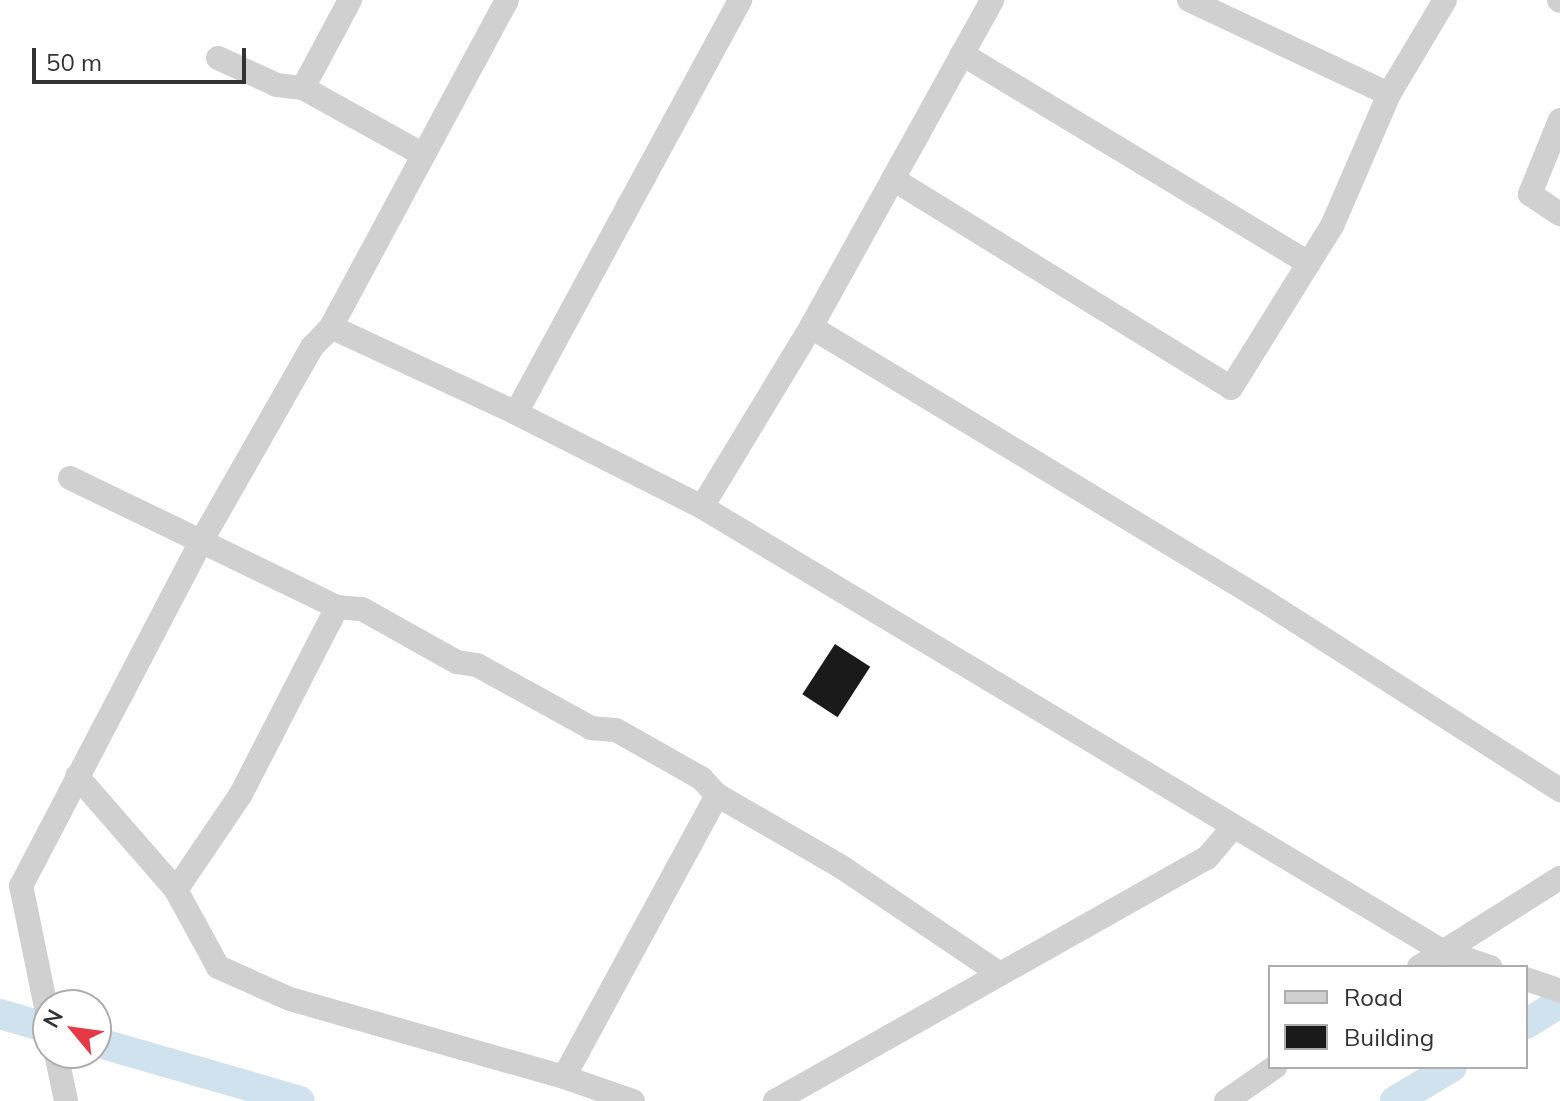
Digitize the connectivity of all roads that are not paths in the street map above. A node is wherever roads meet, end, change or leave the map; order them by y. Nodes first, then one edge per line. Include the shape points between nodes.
1 (350, 0) edge
2 (507, 0) edge
3 (740, 0) edge
4 (992, 0) edge
5 (1189, 0) edge
6 (1445, 0) edge
7 (962, 54) junction
8 (218, 58) dead end
9 (303, 88) junction
10 (1389, 94) junction
11 (1560, 120) edge
12 (422, 154) junction
13 (893, 179) junction
14 (1560, 214) edge
15 (1309, 263) junction
16 (331, 327) junction
17 (811, 327) junction
18 (516, 413) junction
19 (70, 478) dead end
20 (702, 507) junction
21 (202, 540) junction
22 (337, 607) junction
23 (77, 776) junction
24 (1560, 790) edge
25 (717, 795) junction
26 (1233, 827) junction
27 (1560, 878) edge
28 (176, 890) junction
29 (1442, 951) junction
30 (1422, 965) edge
31 (1484, 965) edge
32 (1000, 974) junction
33 (1528, 980) edge
34 (42, 989) edge
35 (1560, 991) edge
36 (59, 1069) edge
37 (1272, 1069) edge
38 (564, 1077) junction
39 (66, 1101) edge
40 (633, 1101) edge
41 (775, 1101) edge
42 (1226, 1101) edge

1 - 9 street
2 - 12 street
3 - 18 street
4 - 7 street
5 - 10 street
6 - 10 street
7 - 13 street
7 - 15 street
8 - 9 street via 277,85
9 - 12 street
10 - 15 street via 1332,226
11 - 14 street via 1530,194
12 - 16 street
13 - 15 street via 1231,388
13 - 17 street
16 - 18 street
16 - 21 street via 312,347
17 - 20 street
17 - 24 street via 1263,600
18 - 20 street
19 - 21 street
20 - 26 street
21 - 22 street
21 - 23 street
22 - 25 street via 362,609 591,728 616,730 701,778
22 - 28 street via 241,794
23 - 28 street
23 - 34 street via 21,886
25 - 32 street via 840,866
25 - 38 street
26 - 29 street
26 - 32 street via 1207,858
27 - 29 street
28 - 38 street via 218,967 290,999
29 - 30 street
29 - 31 street
32 - 41 street
33 - 35 street
36 - 39 street
37 - 42 street
38 - 40 street

